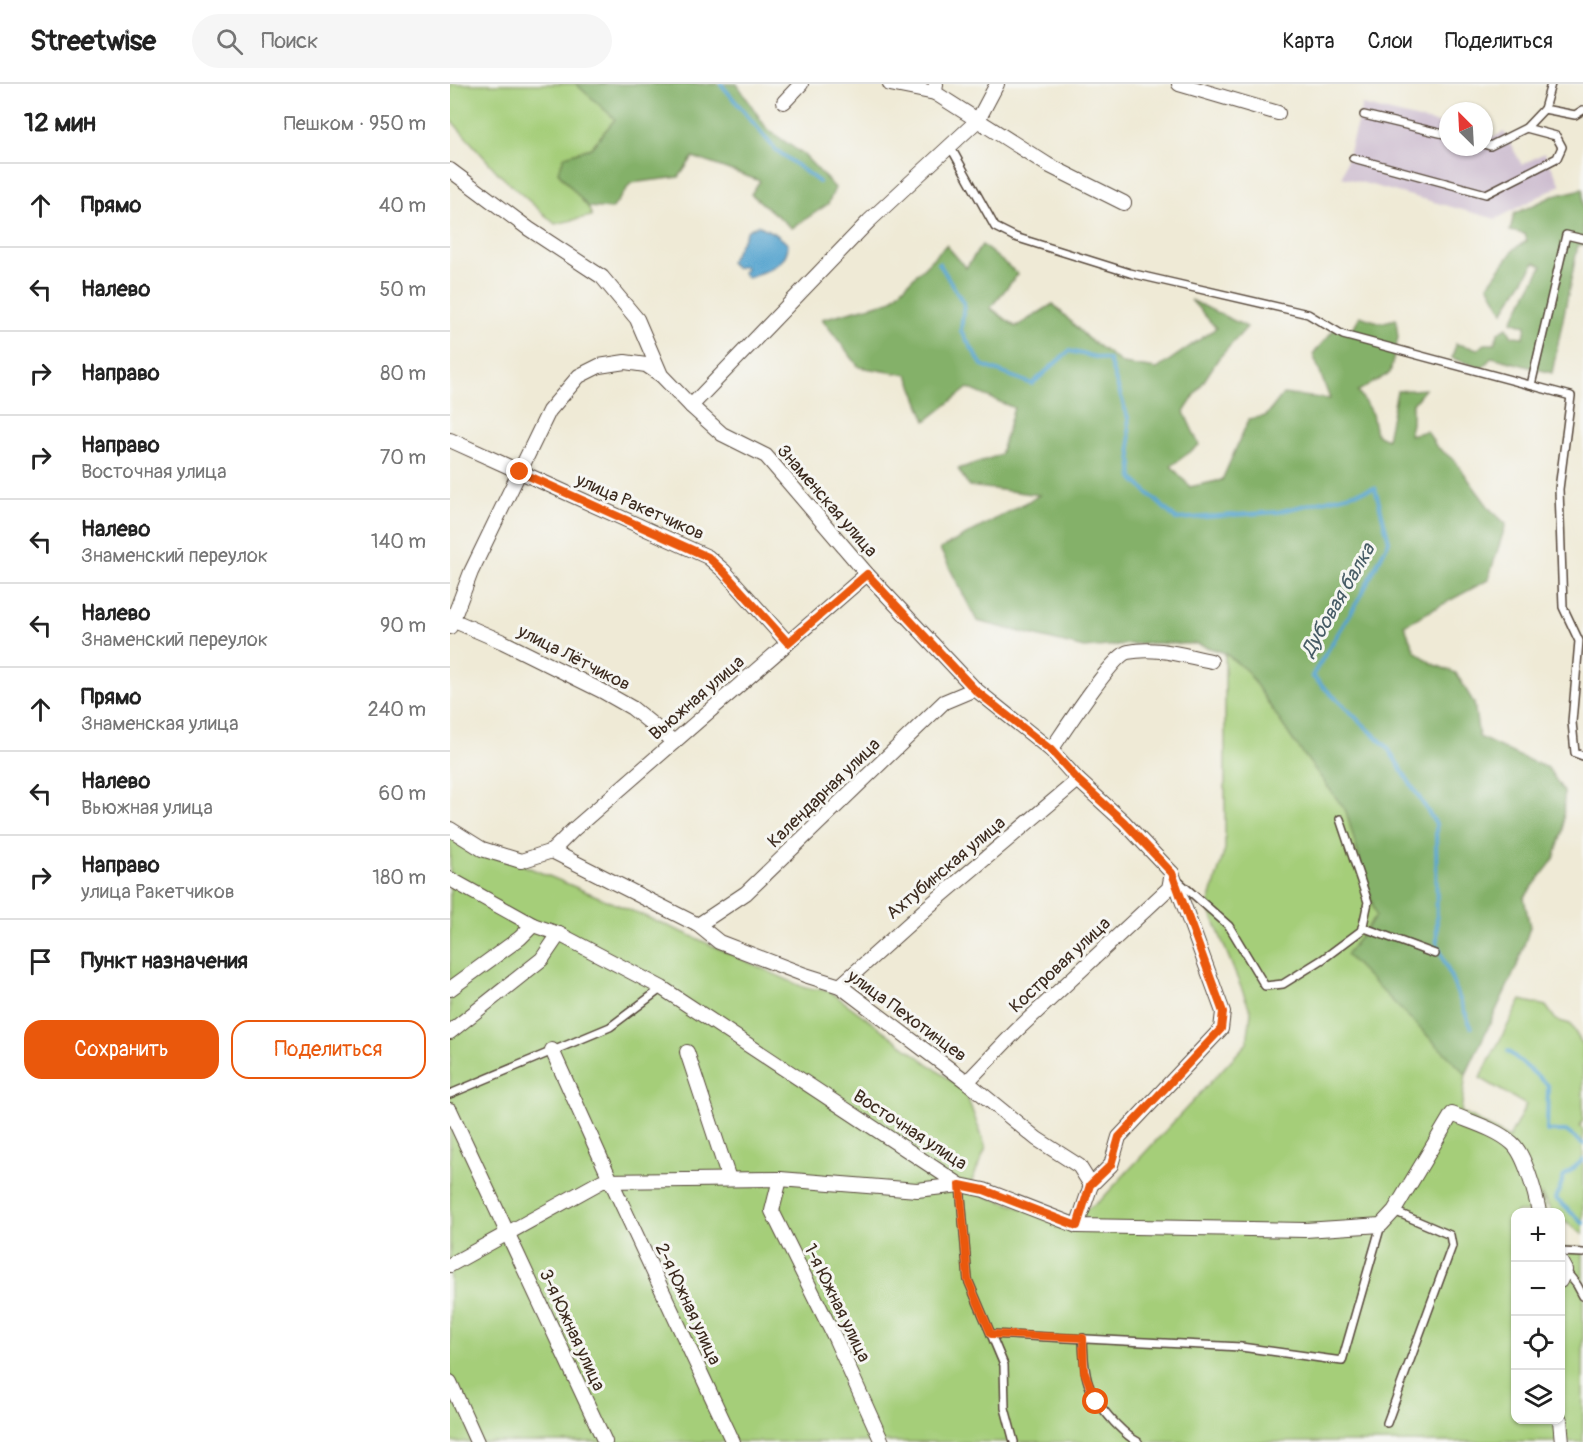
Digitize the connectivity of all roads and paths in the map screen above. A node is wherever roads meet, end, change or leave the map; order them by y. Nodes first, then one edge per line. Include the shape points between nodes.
1 (801, 84) edge
2 (890, 84) edge
3 (998, 84) edge
4 (1179, 84) edge
5 (1551, 84) edge
6 (935, 89) edge
7 (784, 102) dead end
8 (1544, 109) junction
9 (1583, 110) edge
10 (1278, 113) dead end
11 (1364, 115) dead end
12 (978, 120) junction
13 (1526, 128) junction
14 (1439, 133) edge
15 (1493, 144) edge
16 (950, 146) junction
17 (1353, 158) dead end
18 (450, 170) edge
19 (1125, 203) dead end
20 (1583, 239) edge
21 (661, 375) junction
22 (1531, 385) junction
23 (691, 406) junction
24 (450, 440) edge
25 (520, 472) junction
26 (867, 574) junction
27 (451, 622) edge
28 (788, 643) junction
29 (1211, 661) dead end
30 (975, 690) junction
31 (674, 742) junction
32 (1051, 750) junction
33 (1583, 756) edge
34 (1078, 780) junction
35 (1340, 819) dead end
36 (450, 829) edge
37 (552, 851) junction
38 (1172, 875) junction
39 (450, 879) edge
40 (533, 925) junction
41 (698, 925) junction
42 (1362, 927) junction
43 (559, 934) junction
44 (1435, 954) dead end
45 (840, 986) junction
46 (662, 988) junction
47 (450, 989) edge
48 (450, 1032) edge
49 (552, 1050) junction
50 (687, 1052) dead end
51 (967, 1082) junction
52 (450, 1094) edge
53 (450, 1110) edge
54 (729, 1179) junction
55 (780, 1179) junction
56 (611, 1181) junction
57 (960, 1185) junction
58 (1090, 1185) junction
59 (1538, 1208) edge
60 (1394, 1211) junction
61 (1381, 1225) junction
62 (1077, 1226) junction
63 (506, 1234) junction
64 (1565, 1252) edge
65 (1583, 1253) edge
66 (450, 1265) edge
67 (1565, 1274) edge
68 (1583, 1296) edge
69 (991, 1334) junction
70 (1083, 1338) junction
71 (450, 1382) edge
72 (1387, 1423) dead end
73 (1560, 1424) edge
74 (477, 1442) edge
75 (605, 1442) edge
76 (734, 1442) edge
77 (882, 1442) edge
78 (1014, 1442) edge
79 (1138, 1442) edge
80 (1562, 1442) edge

1 - 7 street
2 - 6 street
3 - 12 street
4 - 10 street
5 - 8 lane
6 - 12 street
8 - 9 lane via 1575,115
8 - 13 lane
11 - 14 lane
12 - 16 street
12 - 19 street via 1048,165
13 - 15 lane
13 - 17 lane via 1556,136 1562,147 1557,158 1486,194
16 - 22 lane via 995,227 1016,237 1130,273 1308,314 1343,335
16 - 23 street via 869,221
18 - 21 street, Знаменская улица via 602,277 637,319
20 - 22 lane via 1566,235
21 - 23 street, Знаменская улица
21 - 25 street via 646,365 625,362 599,366 579,376 549,411
22 - 33 lane via 1571,396 1559,489 1563,607 1579,641 1572,722 1575,753
23 - 26 street, Знаменская улица via 722,434 766,456
24 - 25 street, улица Ракетчиков
25 - 27 street
25 - 28 street, улица Ракетчиков via 708,557
26 - 28 street, Вьюжная улица
26 - 30 street, Знаменская улица
27 - 31 street, улица Лётчиков via 602,691 632,708
28 - 31 street, Вьюжная улица
29 - 32 street via 1154,650 1126,652 1111,666
30 - 32 street, Знаменская улица
30 - 41 street, Календарная улица via 944,702 746,893
31 - 37 street, Вьюжная улица
32 - 34 street, Знаменская улица
34 - 38 street, Знаменская улица via 1124,822
34 - 45 street, Ахтубинская улица
35 - 42 lane via 1368,902
36 - 37 street via 482,849 521,861
37 - 41 street, улица Пехотинцев
38 - 42 lane via 1229,926 1265,986 1282,984 1323,959
38 - 51 street, Костровая улица via 1168,888
38 - 58 street via 1223,1012 1221,1029 1119,1137 1111,1165
39 - 40 street, Восточная улица
40 - 43 street, Восточная улица
40 - 47 street
41 - 45 street, улица Пехотинцев via 719,942
42 - 44 lane
43 - 46 street, Восточная улица
43 - 48 street via 542,959
45 - 51 street, улица Пехотинцев
46 - 49 lane via 610,1027
46 - 57 street, Восточная улица
49 - 52 lane
49 - 56 street, 2-я Южная улица
50 - 54 street
51 - 58 street, улица Пехотинцев via 1037,1139 1079,1166
53 - 63 street, 3-я Южная улица
54 - 55 street
54 - 56 street
55 - 57 street via 917,1190
55 - 77 street, 1-я Южная улица via 772,1211
56 - 63 street via 602,1181
56 - 76 street, 2-я Южная улица
57 - 62 street, Восточная улица via 984,1190
57 - 69 lane via 968,1280
58 - 62 street
59 - 60 street via 1533,1184 1514,1144 1452,1114
60 - 61 street
60 - 72 lane via 1450,1234 1452,1246
61 - 62 street, Восточная улица via 1305,1230
61 - 70 lane via 1342,1361 1240,1347
63 - 66 street
63 - 75 street, 3-я Южная улица
64 - 65 lane
67 - 68 lane
69 - 70 lane
69 - 78 lane via 1004,1365 1005,1408
70 - 79 lane via 1084,1371 1096,1402 1128,1437
71 - 74 street
73 - 80 street

